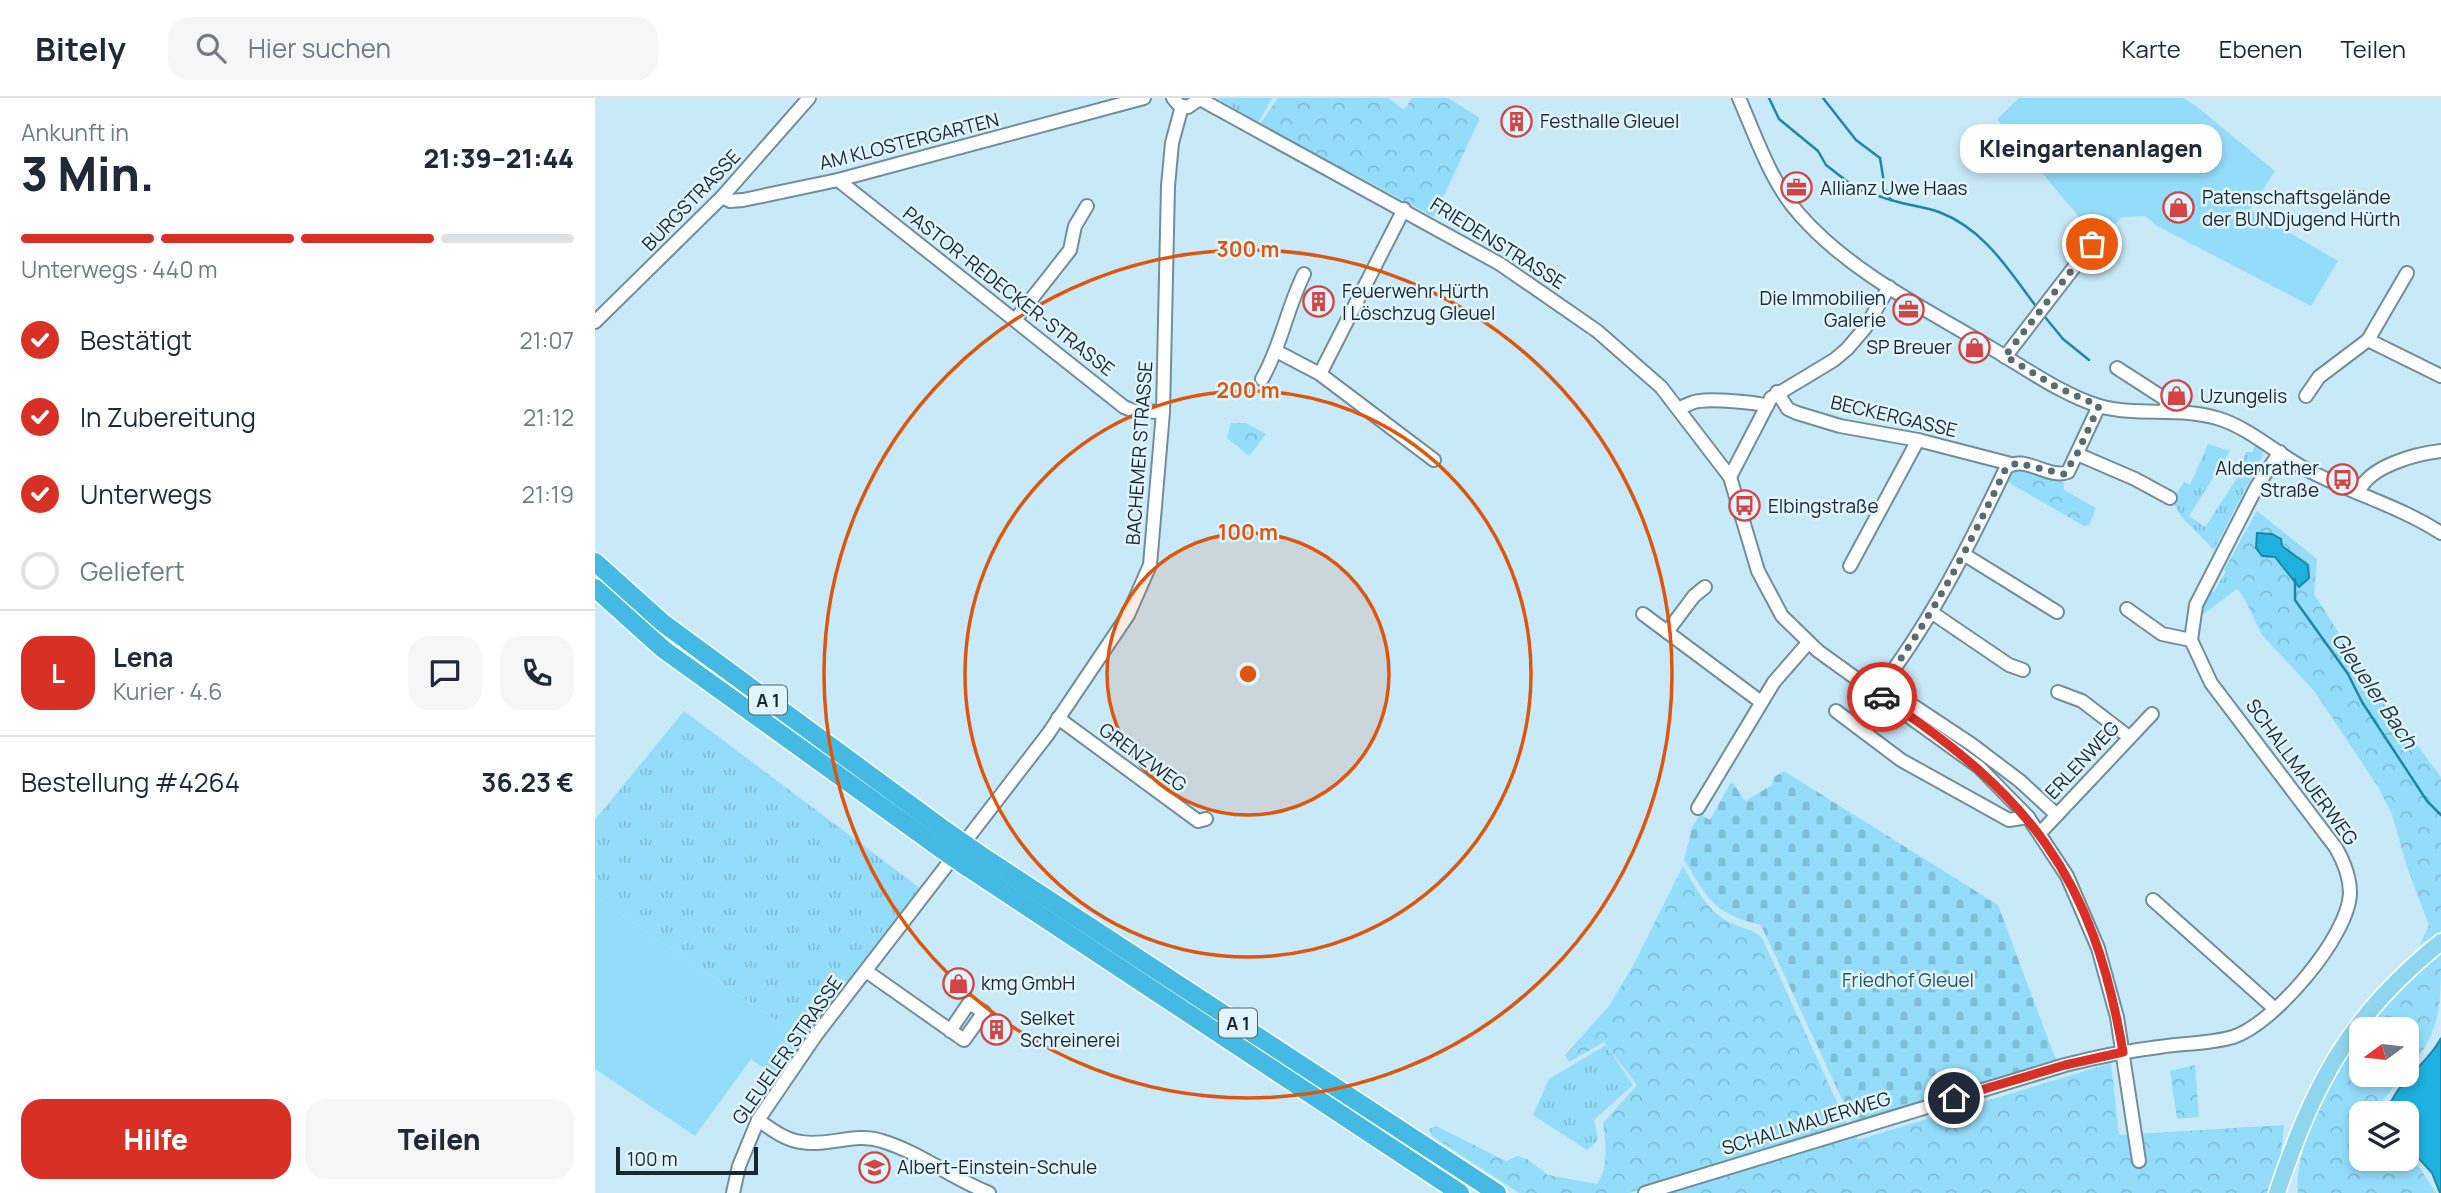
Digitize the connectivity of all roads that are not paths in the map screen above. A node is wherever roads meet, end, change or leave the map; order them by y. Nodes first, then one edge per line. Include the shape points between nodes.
1 (809, 98) edge
2 (1144, 98) edge
3 (1201, 98) edge
4 (1739, 98) edge
5 (1178, 102) edge
6 (838, 180) junction
7 (722, 197) junction
8 (1087, 206) dead end
9 (1404, 209) junction
10 (2092, 244) dead end
11 (2407, 273) dead end
12 (1304, 274) dead end
13 (1889, 287) junction
14 (1015, 320) junction
15 (595, 323) edge
16 (2368, 340) junction
17 (1278, 352) junction
18 (2005, 356) junction
19 (2117, 368) dead end
20 (1320, 374) junction
21 (2441, 376) edge
22 (1262, 379) dead end
23 (1777, 392) junction
24 (2307, 396) dead end
25 (1767, 406) junction
26 (2099, 406) junction
27 (1679, 408) junction
28 (2168, 411) junction
29 (1163, 412) junction
30 (1919, 440) junction
31 (2441, 450) edge
32 (2280, 452) junction
33 (2077, 454) junction
34 (1434, 460) dead end
35 (2011, 464) junction
36 (1730, 477) junction
37 (2358, 491) junction
38 (2170, 498) dead end
39 (2441, 533) edge
40 (1965, 555) junction
41 (595, 562) edge
42 (1850, 566) dead end
43 (1705, 587) dead end
44 (595, 588) edge
45 (2127, 609) dead end
46 (1931, 612) junction
47 (2057, 612) dead end
48 (1643, 614) dead end
49 (1667, 632) junction
50 (2191, 640) junction
51 (1808, 643) junction
52 (2023, 670) dead end
53 (1879, 689) junction
54 (2058, 692) dead end
55 (1761, 702) junction
56 (1836, 711) dead end
57 (2152, 714) dead end
58 (1058, 718) junction
59 (2129, 737) junction
60 (1698, 808) dead end
61 (2057, 815) junction
62 (2028, 817) junction
63 (1206, 819) dead end
64 (971, 832) joint
65 (2040, 832) junction
66 (940, 838) junction
67 (973, 861) junction
68 (2153, 900) dead end
69 (2441, 942) edge
70 (866, 971) junction
71 (2275, 1009) junction
72 (950, 1031) dead end
73 (2123, 1052) junction
74 (758, 1120) junction
75 (2139, 1161) dead end
76 (733, 1193) edge
77 (989, 1193) edge
78 (1460, 1193) edge
79 (1497, 1193) edge
80 (1645, 1193) edge
81 (2277, 1193) edge

1 - 7 street, BURGSTRASSE
2 - 6 street, AM KLOSTERGARTEN
3 - 5 street via 1192,106
3 - 9 street, FRIEDENSTRASSE
4 - 13 street via 1776,179 1799,214
5 - 29 street, BACHEMER STRASSE via 1168,186
6 - 7 street, AM KLOSTERGARTEN via 743,200
6 - 14 street, PASTOR-REDECKER-STRASSE
7 - 15 street, BURGSTRASSE
8 - 14 street via 1075,226 1070,250
9 - 20 street
9 - 27 street, FRIEDENSTRASSE via 1500,264 1597,331
10 - 18 street
11 - 16 street
12 - 17 street
13 - 18 street
13 - 23 street via 1847,349
14 - 29 street, PASTOR-REDECKER-STRASSE via 1128,410
16 - 21 street
16 - 24 street via 2319,377
17 - 20 street
17 - 22 street
18 - 26 street
19 - 28 street via 2165,399
20 - 34 street
23 - 25 street
23 - 30 street, BECKERGASSE via 1797,413
25 - 27 street via 1703,400
25 - 36 street
26 - 28 street
26 - 33 street
27 - 36 street, FRIEDENSTRASSE
28 - 32 street via 2218,418
29 - 58 street, BACHEMER STRASSE via 1150,565 1128,615
30 - 35 street, BECKERGASSE
30 - 42 street
31 - 37 street via 2383,470
32 - 37 street via 2310,471
32 - 50 street via 2257,485 2196,605
33 - 35 street, BECKERGASSE via 2064,474
33 - 38 street
35 - 40 street
36 - 51 street, FRIEDENSTRASSE via 1758,571 1782,616
37 - 39 street
40 - 46 street
40 - 47 street
41 - 66 highway, A 1 via 663,624
43 - 49 street
44 - 66 highway, A 1 via 663,649
45 - 50 street via 2162,634
46 - 52 street
46 - 53 street
48 - 49 street
49 - 55 street
50 - 71 street, SCHALLMAUERWEG via 2211,683 2336,848 2348,878 2350,894 2336,937
51 - 53 street, FRIEDENSTRASSE
51 - 55 street
53 - 61 street via 1981,751
53 - 62 street via 1961,752
54 - 59 street via 2082,701
55 - 60 street
56 - 62 street via 1901,760 2009,820
57 - 59 street, ERLENWEG
58 - 63 street, GRENZWEG via 1198,821
58 - 64 street, BACHEMER STRASSE
59 - 61 street, ERLENWEG
61 - 65 street, ERLENWEG
62 - 65 street
64 - 70 street, GLEUELER STRASSE
65 - 73 street via 2088,921 2108,981
66 - 67 highway, A 1, bridge
67 - 78 highway, A 1
67 - 79 highway, A 1
68 - 71 street
69 - 81 main road via 2392,985 2339,1050 2305,1114
70 - 72 street, GLEUELER STRASSE
70 - 74 street, GLEUELER STRASSE
71 - 73 street, SCHALLMAUERWEG via 2259,1024 2233,1037
73 - 75 street
73 - 80 street, SCHALLMAUERWEG via 2065,1065
74 - 76 street, GLEUELER STRASSE
74 - 77 street via 783,1137 801,1142 881,1140 937,1163

